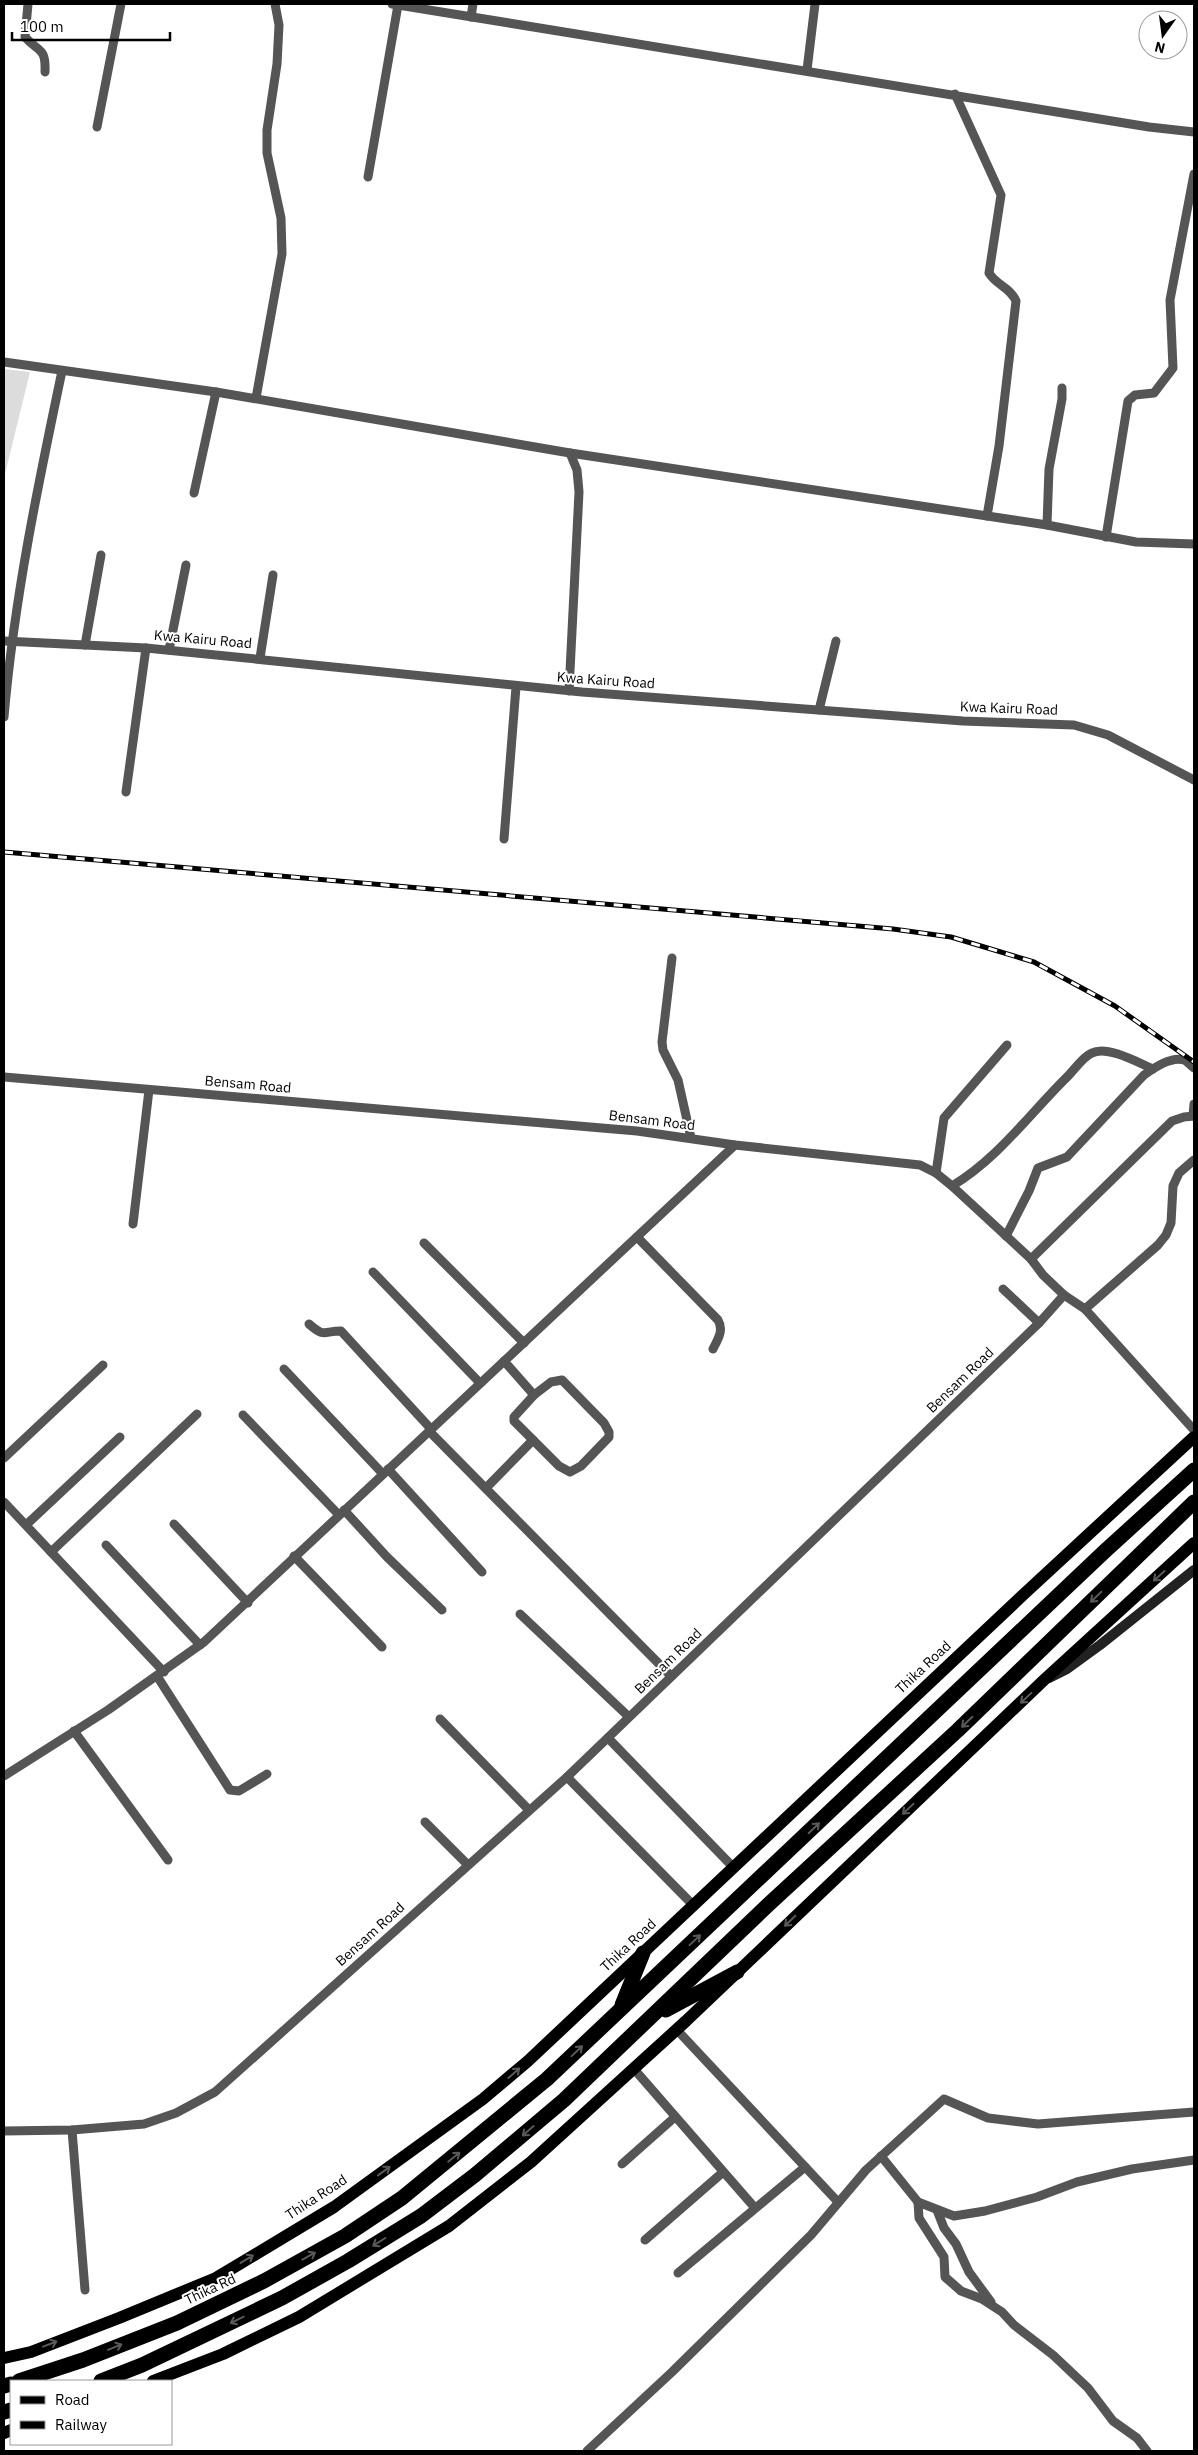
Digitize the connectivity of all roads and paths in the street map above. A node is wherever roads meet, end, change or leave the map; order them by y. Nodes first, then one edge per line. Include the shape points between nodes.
1 (28, 4) edge
2 (121, 4) edge
3 (275, 4) edge
4 (395, 4) edge
5 (473, 4) edge
6 (815, 4) edge
7 (471, 17) junction
8 (806, 70) junction
9 (45, 72) dead end
10 (955, 94) junction
11 (97, 128) dead end
12 (1194, 132) edge
13 (1194, 174) edge
14 (368, 177) dead end
15 (4, 362) edge
16 (62, 371) junction
17 (1062, 388) dead end
18 (216, 392) junction
19 (256, 398) junction
20 (570, 453) junction
21 (194, 493) dead end
22 (986, 516) junction
23 (1047, 525) junction
24 (1106, 537) junction
25 (1194, 544) edge
26 (101, 555) dead end
27 (186, 566) dead end
28 (273, 575) dead end
29 (836, 641) dead end
30 (7, 642) edge
31 (85, 645) junction
32 (146, 648) junction
33 (169, 650) junction
34 (260, 658) junction
35 (516, 686) junction
36 (568, 691) junction
37 (820, 710) junction
38 (4, 717) edge
39 (1194, 780) edge
40 (126, 792) dead end
41 (504, 839) dead end
42 (672, 958) dead end
43 (1008, 1045) dead end
44 (1194, 1068) edge
45 (1153, 1069) junction
46 (4, 1078) edge
47 (149, 1090) junction
48 (1194, 1104) edge
49 (1194, 1116) edge
50 (690, 1138) junction
51 (735, 1145) junction
52 (1194, 1160) edge
53 (936, 1173) junction
54 (952, 1186) junction
55 (133, 1224) dead end
56 (637, 1236) junction
57 (1006, 1236) junction
58 (424, 1243) dead end
59 (1031, 1259) junction
60 (373, 1272) dead end
61 (1003, 1289) dead end
62 (1064, 1295) junction
63 (1085, 1309) junction
64 (1038, 1323) junction
65 (309, 1324) dead end
66 (524, 1343) junction
67 (714, 1349) dead end
68 (504, 1361) junction
69 (103, 1365) dead end
70 (284, 1369) dead end
71 (480, 1383) junction
72 (534, 1394) junction
73 (197, 1414) dead end
74 (243, 1415) dead end
75 (430, 1430) junction
76 (1194, 1430) edge
77 (120, 1437) dead end
78 (1194, 1437) edge
79 (533, 1440) junction
80 (4, 1458) edge
81 (1194, 1470) edge
82 (385, 1471) junction
83 (486, 1488) junction
84 (1194, 1502) edge
85 (5, 1508) edge
86 (342, 1512) junction
87 (174, 1524) dead end
88 (26, 1526) junction
89 (1194, 1543) edge
90 (106, 1545) dead end
91 (51, 1552) junction
92 (294, 1556) junction
93 (1194, 1570) edge
94 (482, 1572) dead end
95 (248, 1603) junction
96 (442, 1610) dead end
97 (520, 1614) dead end
98 (200, 1645) junction
99 (382, 1646) dead end
100 (160, 1674) junction
101 (672, 1676) junction
102 (1044, 1680) junction
103 (629, 1717) junction
104 (440, 1719) dead end
105 (74, 1731) junction
106 (608, 1738) junction
107 (267, 1774) dead end
108 (4, 1776) edge
109 (567, 1777) junction
110 (529, 1810) junction
111 (425, 1822) dead end
112 (168, 1860) dead end
113 (468, 1865) junction
114 (734, 1868) junction
115 (693, 1905) junction
116 (643, 1953) junction
117 (737, 1972) junction
118 (620, 2011) junction
119 (648, 2019) junction
120 (677, 2030) junction
121 (634, 2069) junction
122 (1194, 2112) edge
123 (675, 2117) junction
124 (72, 2130) junction
125 (4, 2131) edge
126 (881, 2156) junction
127 (1194, 2160) edge
128 (622, 2164) dead end
129 (805, 2167) junction
130 (722, 2173) junction
131 (838, 2202) junction
132 (918, 2202) junction
133 (755, 2208) junction
134 (936, 2210) junction
135 (645, 2240) dead end
136 (678, 2273) dead end
137 (85, 2290) dead end
138 (994, 2307) junction
139 (4, 2358) edge
140 (22, 2380) edge
141 (104, 2380) edge
142 (156, 2380) edge
143 (587, 2451) edge
144 (1146, 2451) edge

1 - 9 street via 25,37 42,50 46,57
2 - 11 street
3 - 19 street via 279,25 277,64 267,130 267,153 281,218 282,254
4 - 7 street
4 - 14 street
5 - 7 street
6 - 8 street
7 - 8 street
8 - 10 street
10 - 12 street
10 - 22 street via 1001,195 989,273 993,280 1012,292 1016,301 1000,446
13 - 24 street via 1170,300 1172,368 1154,393 1135,395 1128,401
15 - 16 street
16 - 18 street
16 - 30 street
17 - 23 street via 1049,469
18 - 19 street
18 - 21 street
19 - 20 street
20 - 22 street
20 - 36 street via 577,470 579,492
22 - 23 street
23 - 24 street
24 - 25 street via 1160,544
26 - 31 street
27 - 33 street
28 - 34 street
29 - 37 street
30 - 31 street, Kwa Kairu Road
30 - 38 street
31 - 32 street, Kwa Kairu Road
32 - 33 street, Kwa Kairu Road
32 - 40 street
33 - 34 street, Kwa Kairu Road
34 - 35 street, Kwa Kairu Road
35 - 36 street, Kwa Kairu Road
35 - 41 street
36 - 37 street, Kwa Kairu Road
37 - 39 street, Kwa Kairu Road via 962,721 1074,725 1108,735
42 - 50 street via 662,1042 679,1085
43 - 53 street via 944,1118
44 - 45 street via 1184,1060 1175,1060
45 - 54 street via 1114,1053 1092,1053 1004,1146
45 - 57 street via 1067,1157 1038,1168
46 - 47 street, Bensam Road
47 - 50 street, Bensam Road via 637,1130
47 - 55 street
48 - 49 street
49 - 59 street via 1172,1121
50 - 51 street, Bensam Road
51 - 53 street, Bensam Road via 920,1166
51 - 56 street
52 - 63 street via 1179,1173 1173,1186 1171,1223 1166,1235
53 - 54 street, Bensam Road
54 - 57 street, Bensam Road
56 - 66 street
56 - 67 street via 718,1320 720,1333
57 - 59 street, Bensam Road
58 - 66 street
59 - 62 street, Bensam Road
60 - 71 street
61 - 64 street
62 - 63 street
62 - 64 street, Bensam Road
63 - 76 street
64 - 101 street, Bensam Road
65 - 75 street via 325,1335 341,1331
66 - 68 street
68 - 71 street
68 - 72 street
69 - 80 street
70 - 82 street
71 - 75 street
72 - 79 street via 514,1417 514,1421
72 - 79 street via 551,1382 562,1380 604,1423 609,1437 581,1466 570,1472
73 - 91 street
74 - 86 street
75 - 82 street
75 - 83 street
77 - 88 street
78 - 114 main road, Thika Road
79 - 83 street
118 -> 81 highway
82 - 86 street
82 - 94 street
83 - 101 street
84 -> 119 highway via 958,1730
85 - 88 street
86 - 92 street
86 - 96 street
87 - 95 street
88 - 91 street
89 -> 102 main road
90 - 98 street
91 - 100 street
92 - 95 street
92 - 99 street
93 - 102 street via 1100,1645 1057,1675
95 - 98 street
97 - 103 street
98 - 100 street
100 - 105 street
100 - 107 street via 230,1790 239,1791
101 - 103 street, Bensam Road
102 -> 117 main road
103 - 106 street, Bensam Road
104 - 110 street
105 - 108 street
105 - 112 street
106 - 109 street, Bensam Road
106 - 114 street
109 - 110 street, Bensam Road
109 - 115 street
110 - 113 street, Bensam Road
111 - 113 street
113 - 124 street, Bensam Road via 215,2092 176,2113 144,2124
114 - 115 main road, Thika Road
115 - 116 main road, Thika Road
116 - 118 highway
139 -> 116 main road, Thika Road via 31,2352 216,2278 334,2207 483,2099
117 - 119 highway
117 - 120 main road
140 -> 118 highway, Thika Rd via 177,2323 264,2281 345,2236 402,2198 501,2119
119 -> 141 highway via 564,2100 421,2216 282,2298
120 - 121 main road
120 - 129 street
121 - 123 street
121 - 142 main road via 531,2162 449,2226 299,2317 223,2354
122 - 126 street via 1038,2124 988,2118 944,2099
123 - 128 street
123 - 130 street
124 - 125 street, Bensam Road
124 - 137 street
126 - 131 street
126 - 132 street
127 - 134 street via 1132,2169 1077,2182 985,2211 954,2216
129 - 131 street
129 - 133 street
130 - 133 street
130 - 135 street
131 - 143 street via 728,2318
132 - 134 street
132 - 138 street via 919,2218 944,2257 945,2277 961,2292
133 - 136 street
134 - 138 street via 969,2272
138 - 144 street via 1088,2388 1114,2421 1137,2438

